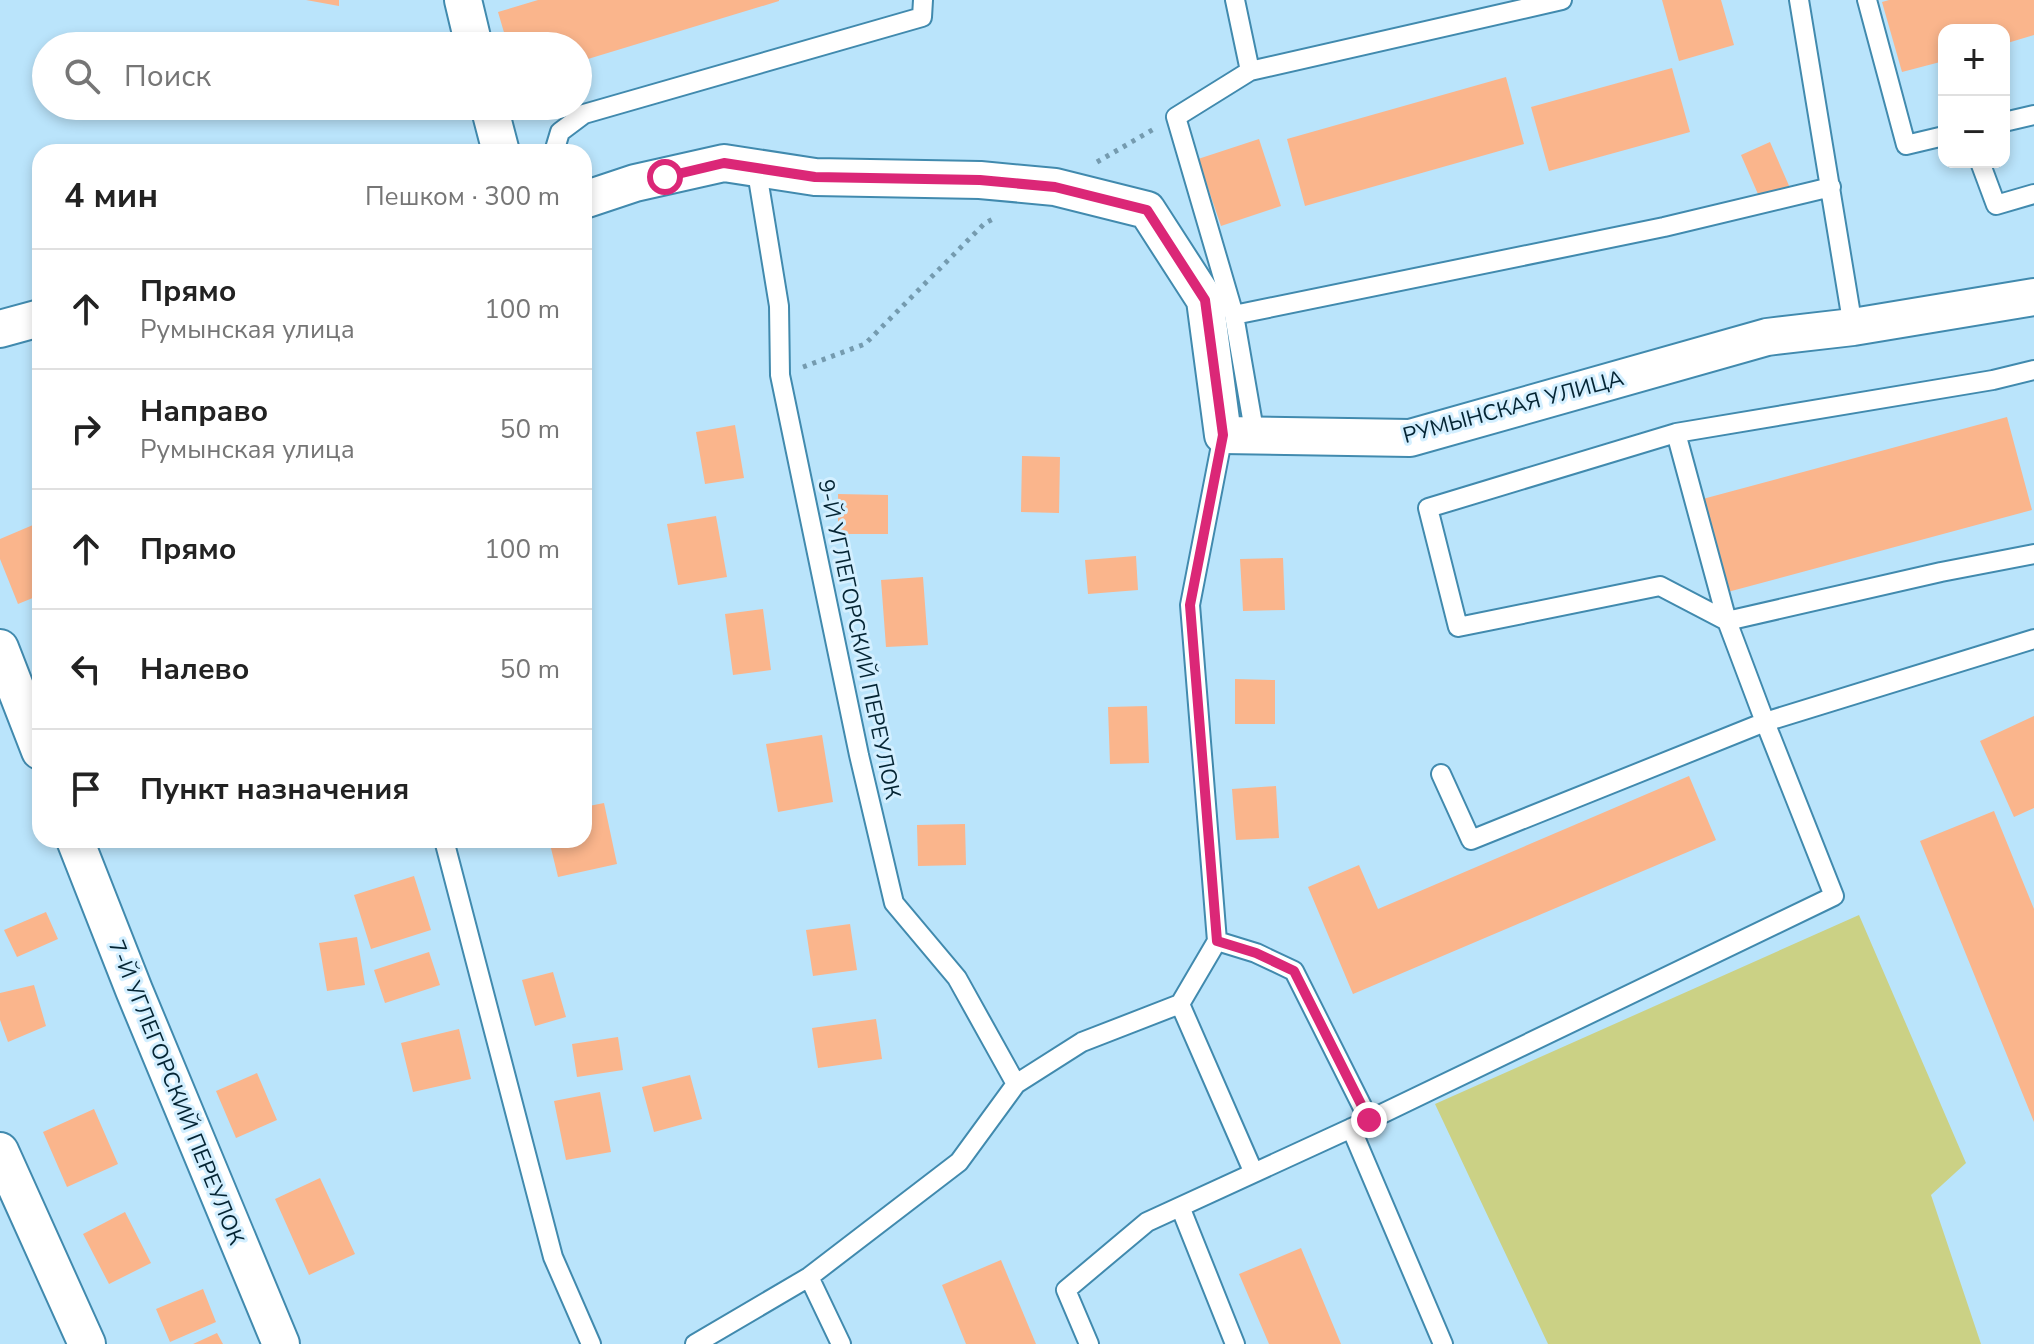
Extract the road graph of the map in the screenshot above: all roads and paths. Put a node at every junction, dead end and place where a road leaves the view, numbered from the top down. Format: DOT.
graph roads {
  1 [pos="463,0"];
  2 [pos="923,0"];
  3 [pos="1235,0"];
  4 [pos="1562,0"];
  5 [pos="1799,0"];
  6 [pos="1867,0"];
  7 [pos="471,32"];
  8 [pos="1250,71"];
  9 [pos="592,112"];
  10 [pos="2034,115"];
  11 [pos="1176,117"];
  12 [pos="493,120"];
  13 [pos="576,120"];
  14 [pos="2010,121"];
  15 [pos="1938,137"];
  16 [pos="499,144"];
  17 [pos="556,144"];
  18 [pos="756,166"];
  19 [pos="1982,168"];
  20 [pos="1055,187"];
  21 [pos="1831,187"];
  22 [pos="2034,194"];
  23 [pos="592,197"];
  24 [pos="999,216"];
  25 [pos="2034,297"];
  26 [pos="1234,315"];
  27 [pos="32,320"];
  28 [pos="1853,327"];
  29 [pos="0,329"];
  30 [pos="2034,370"];
  31 [pos="780,375"];
  32 [pos="1676,433"];
  33 [pos="1239,436"];
  34 [pos="2034,554"];
  35 [pos="1727,621"];
  36 [pos="2034,639"];
  37 [pos="0,648"];
  38 [pos="1765,722"];
  39 [pos="32,730"];
  40 [pos="1441,774"];
  41 [pos="78,848"];
  42 [pos="446,848"];
  43 [pos="1217,941"];
  44 [pos="1180,1004"];
  45 [pos="1016,1084"];
  46 [pos="1369,1120"];
  47 [pos="1351,1128"];
  48 [pos="0,1151"];
  49 [pos="1253,1171"];
  50 [pos="1181,1209"];
  51 [pos="809,1277"];
  52 [pos="87,1344"];
  53 [pos="281,1344"];
  54 [pos="591,1344"];
  55 [pos="695,1344"];
  56 [pos="841,1344"];
  57 [pos="1089,1344"];
  58 [pos="1235,1344"];
  59 [pos="1443,1344"];
  1 -- 7 [label="street"];
  2 -- 9 [label="lane"];
  3 -- 8 [label="lane"];
  4 -- 8 [label="lane"];
  5 -- 21 [label="lane"];
  6 -- 15 [label="lane"];
  8 -- 11 [label="lane"];
  10 -- 14 [label="lane"];
  11 -- 20 [label="path"];
  11 -- 26 [label="lane"];
  12 -- 16 [label="street"];
  13 -- 17 [label="lane"];
  18 -- 20 [label="street"];
  18 -- 23 [label="street"];
  18 -- 31 [label="lane, 9-Й УГЛЕГОРСКИЙ ПЕРЕУЛОК"];
  19 -- 22 [label="lane"];
  20 -- 33 [label="street"];
  21 -- 26 [label="lane"];
  21 -- 28 [label="lane"];
  24 -- 31 [label="path"];
  25 -- 28 [label="street, РУМЫНСКАЯ УЛИЦА"];
  26 -- 33 [label="lane"];
  27 -- 29 [label="street"];
  28 -- 33 [label="street, РУМЫНСКАЯ УЛИЦА"];
  30 -- 32 [label="lane"];
  31 -- 45 [label="lane, 9-Й УГЛЕГОРСКИЙ ПЕРЕУЛОК"];
  32 -- 35 [label="lane"];
  32 -- 35 [label="lane"];
  33 -- 43 [label="lane"];
  34 -- 35 [label="lane"];
  35 -- 38 [label="lane"];
  36 -- 38 [label="lane"];
  37 -- 39 [label="street"];
  38 -- 40 [label="lane"];
  38 -- 46 [label="lane"];
  41 -- 53 [label="street, 7-Й УГЛЕГОРСКИЙ ПЕРЕУЛОК"];
  42 -- 54 [label="lane"];
  43 -- 44 [label="lane"];
  43 -- 46 [label="lane"];
  44 -- 45 [label="lane"];
  44 -- 49 [label="lane"];
  45 -- 51 [label="lane"];
  46 -- 47 [label="lane"];
  47 -- 49 [label="lane"];
  47 -- 59 [label="lane"];
  48 -- 52 [label="street"];
  49 -- 50 [label="lane"];
  50 -- 57 [label="lane"];
  50 -- 58 [label="lane"];
  51 -- 55 [label="lane"];
  51 -- 56 [label="lane"];
}
